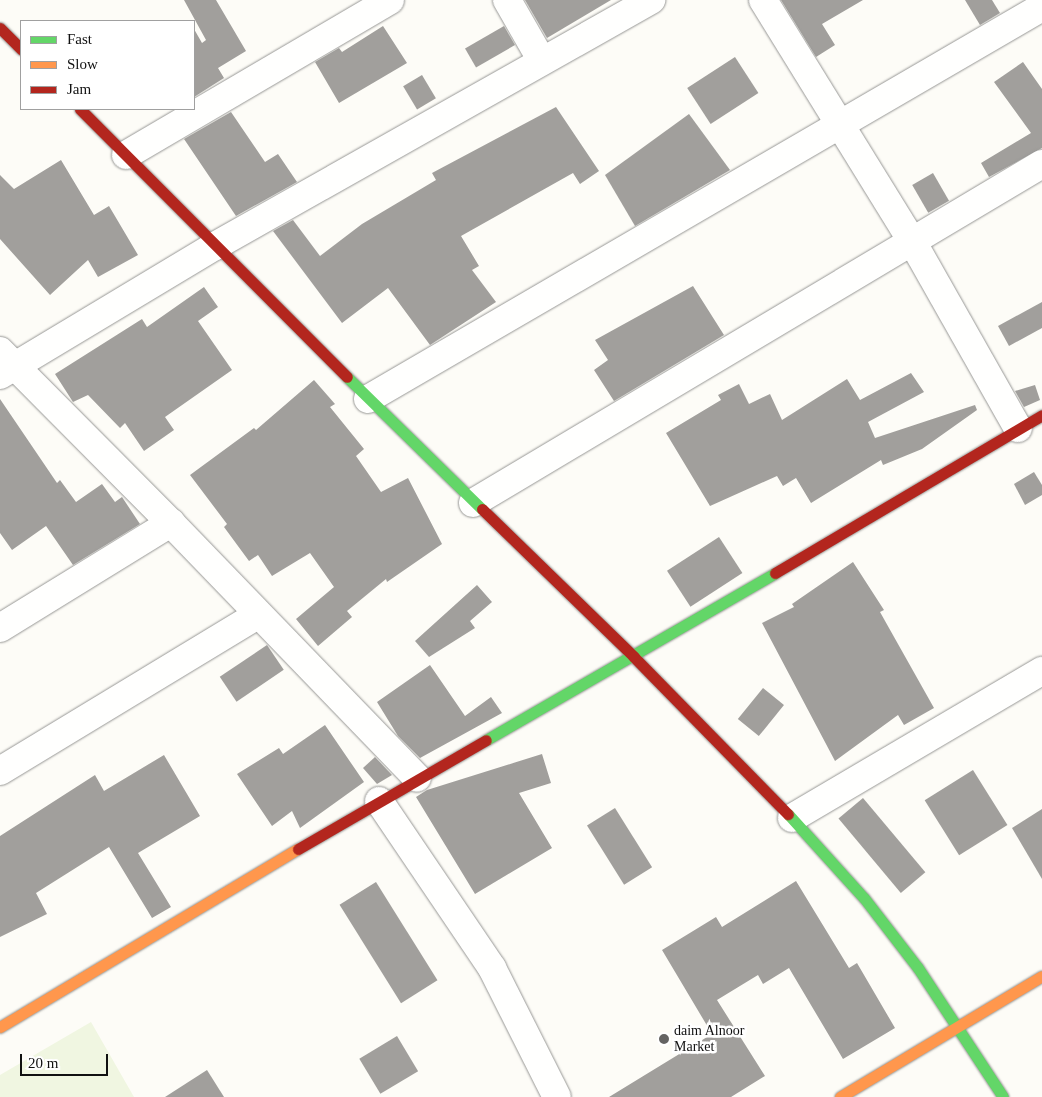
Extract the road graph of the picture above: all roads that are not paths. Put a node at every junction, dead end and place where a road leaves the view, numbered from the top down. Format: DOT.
graph roads {
  1 [pos="390,0"];
  2 [pos="507,0"];
  3 [pos="651,0"];
  4 [pos="763,0"];
  5 [pos="1042,7"];
  6 [pos="0,28"];
  7 [pos="20,48"];
  8 [pos="542,61"];
  9 [pos="81,110"];
  10 [pos="842,124"];
  11 [pos="126,154"];
  12 [pos="1042,164"];
  13 [pos="912,241"];
  14 [pos="215,246"];
  15 [pos="5,364"];
  16 [pos="368,399"];
  17 [pos="1042,415"];
  18 [pos="1018,428"];
  19 [pos="474,503"];
  20 [pos="171,522"];
  21 [pos="258,615"];
  22 [pos="0,628"];
  23 [pos="634,657"];
  24 [pos="1042,671"];
  25 [pos="0,771"];
  26 [pos="417,778"];
  27 [pos="379,801"];
  28 [pos="792,818"];
  29 [pos="1042,976"];
  30 [pos="958,1025"];
  31 [pos="0,1028"];
  32 [pos="557,1097"];
  33 [pos="840,1097"];
  34 [pos="1003,1097"];
  1 -- 11 [label="street"];
  2 -- 8 [label="street"];
  3 -- 8 [label="street"];
  4 -- 10 [label="street"];
  5 -- 10 [label="street"];
  6 -- 7 [label="street"];
  8 -- 14 [label="street"];
  9 -- 11 [label="street"];
  10 -- 13 [label="street"];
  10 -- 16 [label="street"];
  11 -- 14 [label="street"];
  12 -- 13 [label="street"];
  13 -- 18 [label="street"];
  13 -- 19 [label="street"];
  14 -- 15 [label="street"];
  14 -- 16 [label="street"];
  15 -- 20 [label="street"];
  16 -- 19 [label="street"];
  17 -- 18 [label="street"];
  18 -- 23 [label="street"];
  19 -- 23 [label="street"];
  20 -- 21 [label="street"];
  20 -- 22 [label="street"];
  21 -- 25 [label="street"];
  21 -- 26 [label="street"];
  23 -- 26 [label="street"];
  23 -- 28 [label="street"];
  24 -- 28 [label="street"];
  26 -- 27 [label="street"];
  27 -- 31 [label="street"];
  27 -- 32 [label="street"];
  28 -- 30 [label="street"];
  29 -- 30 [label="street"];
  30 -- 33 [label="street"];
  30 -- 34 [label="street"];
}
